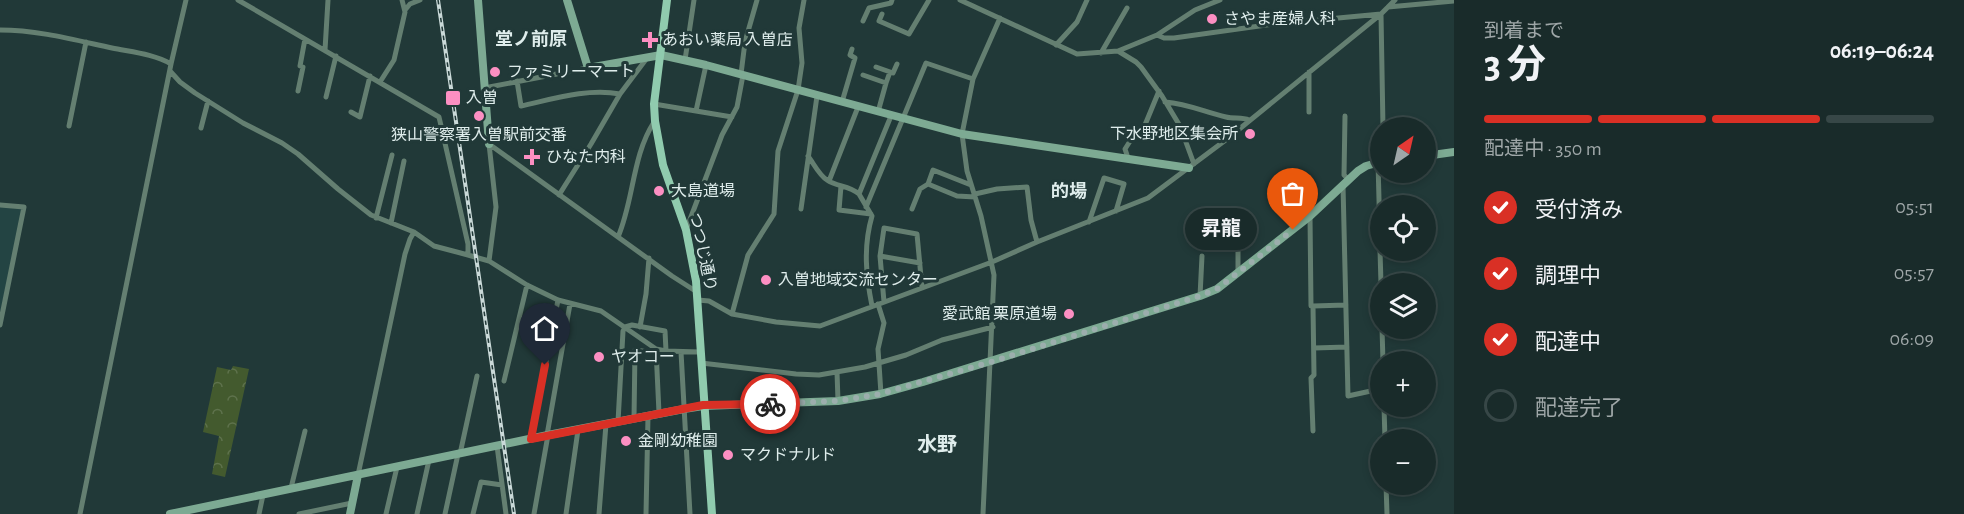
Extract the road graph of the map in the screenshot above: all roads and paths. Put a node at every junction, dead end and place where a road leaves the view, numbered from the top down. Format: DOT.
graph roads {
  1 [pos="186,0"];
  2 [pos="238,0"];
  3 [pos="328,0"];
  4 [pos="402,0"];
  5 [pos="408,0"];
  6 [pos="478,0"];
  7 [pos="567,0"];
  8 [pos="667,0"];
  9 [pos="694,0"];
  10 [pos="758,0"];
  11 [pos="804,0"];
  12 [pos="892,0"];
  13 [pos="928,0"];
  14 [pos="960,0"];
  15 [pos="1087,0"];
  16 [pos="1220,0"];
  17 [pos="1395,0"];
  18 [pos="418,1"];
  19 [pos="1454,1"];
  20 [pos="1127,8"];
  21 [pos="1388,8"];
  22 [pos="405,12"];
  23 [pos="882,14"];
  24 [pos="1381,14"];
  25 [pos="1000,18"];
  26 [pos="863,21"];
  27 [pos="0,30"];
  28 [pos="1156,35"];
  29 [pos="305,39"];
  30 [pos="86,42"];
  31 [pos="1056,45"];
  32 [pos="852,49"];
  33 [pos="325,50"];
  34 [pos="1118,51"];
  35 [pos="1101,53"];
  36 [pos="661,55"];
  37 [pos="336,56"];
  38 [pos="648,56"];
  39 [pos="685,60"];
  40 [pos="706,64"];
  41 [pos="897,64"];
  42 [pos="876,67"];
  43 [pos="170,68"];
  44 [pos="588,68"];
  45 [pos="890,72"];
  46 [pos="1309,72"];
  47 [pos="742,75"];
  48 [pos="863,75"];
  49 [pos="370,76"];
  50 [pos="973,79"];
  51 [pos="517,81"];
  52 [pos="380,82"];
  53 [pos="886,83"];
  54 [pos="483,88"];
  55 [pos="798,90"];
  56 [pos="298,91"];
  57 [pos="1159,91"];
  58 [pos="620,94"];
  59 [pos="817,96"];
  60 [pos="326,97"];
  61 [pos="208,101"];
  62 [pos="842,102"];
  63 [pos="1165,102"];
  64 [pos="654,104"];
  65 [pos="858,107"];
  66 [pos="696,111"];
  67 [pos="351,112"];
  68 [pos="878,112"];
  69 [pos="1309,112"];
  70 [pos="891,116"];
  71 [pos="1345,116"];
  72 [pos="732,117"];
  73 [pos="1383,117"];
  74 [pos="903,119"];
  75 [pos="1249,120"];
  76 [pos="655,121"];
  77 [pos="69,126"];
  78 [pos="201,128"];
  79 [pos="962,134"];
  80 [pos="489,144"];
  81 [pos="1454,152"];
  82 [pos="1436,154"];
  83 [pos="392,155"];
  84 [pos="808,156"];
  85 [pos="1128,158"];
  86 [pos="404,160"];
  87 [pos="1370,164"];
  88 [pos="1192,166"];
  89 [pos="829,181"];
  90 [pos="1346,182"];
  91 [pos="928,184"];
  92 [pos="971,185"];
  93 [pos="841,186"];
  94 [pos="859,194"];
  95 [pos="558,195"];
  96 [pos="975,195"];
  97 [pos="0,205"];
  98 [pos="866,207"];
  99 [pos="801,209"];
  100 [pos="912,209"];
  101 [pos="1116,211"];
  102 [pos="871,214"];
  103 [pos="1310,216"];
  104 [pos="376,218"];
  105 [pos="1089,222"];
  106 [pos="391,223"];
  107 [pos="1238,224"];
  108 [pos="686,230"];
  109 [pos="414,232"];
  110 [pos="618,237"];
  111 [pos="1037,242"];
  112 [pos="468,255"];
  113 [pos="880,256"];
  114 [pos="1202,256"];
  115 [pos="649,258"];
  116 [pos="489,261"];
  117 [pos="992,262"];
  118 [pos="920,263"];
  119 [pos="1238,274"];
  120 [pos="527,285"];
  121 [pos="922,288"];
  122 [pos="697,296"];
  123 [pos="1200,296"];
  124 [pos="558,300"];
  125 [pos="881,303"];
  126 [pos="570,304"];
  127 [pos="1346,305"];
  128 [pos="872,306"];
  129 [pos="1313,306"];
  130 [pos="732,314"];
  131 [pos="0,325"];
  132 [pos="625,327"];
  133 [pos="640,327"];
  134 [pos="993,327"];
  135 [pos="1347,347"];
  136 [pos="1314,348"];
  137 [pos="656,351"];
  138 [pos="666,351"];
  139 [pos="681,352"];
  140 [pos="700,352"];
  141 [pos="991,362"];
  142 [pos="701,363"];
  143 [pos="879,363"];
  144 [pos="837,372"];
  145 [pos="477,376"];
  146 [pos="504,381"];
  147 [pos="1370,391"];
  148 [pos="881,393"];
  149 [pos="838,401"];
  150 [pos="703,405"];
  151 [pos="684,409"];
  152 [pos="659,413"];
  153 [pos="648,416"];
  154 [pos="634,418"];
  155 [pos="618,422"];
  156 [pos="606,424"];
  157 [pos="578,430"];
  158 [pos="305,431"];
  159 [pos="1313,432"];
  160 [pos="547,435"];
  161 [pos="531,439"];
  162 [pos="497,446"];
  163 [pos="459,454"];
  164 [pos="429,460"];
  165 [pos="397,467"];
  166 [pos="358,475"];
  167 [pos="502,485"];
  168 [pos="291,488"];
  169 [pos="263,495"];
  170 [pos="1386,495"];
  171 [pos="352,503"];
  172 [pos="315,512"];
  173 [pos="80,514"];
  174 [pos="172,514"];
  175 [pos="259,514"];
  176 [pos="299,514"];
  177 [pos="350,514"];
  178 [pos="386,514"];
  179 [pos="417,514"];
  180 [pos="445,514"];
  181 [pos="473,514"];
  182 [pos="506,514"];
  183 [pos="534,514"];
  184 [pos="566,514"];
  185 [pos="599,514"];
  186 [pos="646,514"];
  187 [pos="690,514"];
  188 [pos="712,514"];
  189 [pos="983,514"];
  190 [pos="1387,514"];
  1 -- 43 [label="street"];
  2 -- 29 [label="street"];
  3 -- 33 [label="street"];
  4 -- 22 [label="street"];
  5 -- 18 [label="street"];
  6 -- 54 [label="street"];
  7 -- 44 [label="street"];
  8 -- 36 [label="main road, つつじ通り"];
  9 -- 39 [label="street"];
  10 -- 47 [label="street"];
  11 -- 55 [label="street"];
  12 -- 26 [label="street"];
  13 -- 23 [label="street"];
  14 -- 25 [label="street"];
  15 -- 31 [label="street"];
  16 -- 28 [label="street"];
  17 -- 21 [label="street"];
  18 -- 22 [label="street"];
  19 -- 21 [label="street"];
  20 -- 35 [label="street"];
  21 -- 24 [label="street"];
  22 -- 52 [label="street"];
  24 -- 28 [label="street"];
  24 -- 46 [label="street"];
  24 -- 73 [label="street"];
  25 -- 31 [label="street"];
  25 -- 50 [label="street"];
  27 -- 30 [label="street"];
  28 -- 34 [label="street"];
  29 -- 33 [label="street"];
  29 -- 56 [label="street"];
  30 -- 43 [label="street"];
  30 -- 77 [label="street"];
  31 -- 35 [label="street"];
  32 -- 62 [label="street"];
  33 -- 37 [label="street"];
  34 -- 35 [label="street"];
  34 -- 57 [label="street"];
  36 -- 38 [label="street"];
  36 -- 39 [label="street"];
  36 -- 64 [label="main road, つつじ通り"];
  37 -- 49 [label="street"];
  37 -- 60 [label="street"];
  38 -- 44 [label="street"];
  38 -- 58 [label="street"];
  39 -- 40 [label="street"];
  40 -- 47 [label="street"];
  40 -- 66 [label="street"];
  41 -- 45 [label="street"];
  42 -- 45 [label="street"];
  43 -- 61 [label="street"];
  43 -- 173 [label="street"];
  44 -- 51 [label="street"];
  45 -- 53 [label="street"];
  46 -- 69 [label="street"];
  46 -- 75 [label="street"];
  47 -- 55 [label="street"];
  47 -- 72 [label="street"];
  48 -- 53 [label="street"];
  49 -- 52 [label="street"];
  49 -- 67 [label="street"];
  50 -- 74 [label="street"];
  50 -- 79 [label="street"];
  51 -- 54 [label="street"];
  51 -- 58 [label="street"];
  52 -- 112 [label="street"];
  53 -- 68 [label="street"];
  54 -- 80 [label="street"];
  55 -- 59 [label="street"];
  55 -- 130 [label="street"];
  57 -- 63 [label="street"];
  57 -- 85 [label="street"];
  58 -- 95 [label="street"];
  59 -- 62 [label="street"];
  59 -- 84 [label="street"];
  61 -- 78 [label="street"];
  61 -- 104 [label="street"];
  62 -- 65 [label="street"];
  63 -- 75 [label="street"];
  63 -- 88 [label="street"];
  64 -- 66 [label="street"];
  64 -- 76 [label="main road, つつじ通り"];
  65 -- 68 [label="street"];
  65 -- 89 [label="street"];
  66 -- 72 [label="street"];
  68 -- 70 [label="street"];
  70 -- 74 [label="street"];
  70 -- 94 [label="street"];
  71 -- 90 [label="street"];
  72 -- 108 [label="street"];
  74 -- 79 [label="street"];
  74 -- 98 [label="street"];
  75 -- 88 [label="street"];
  76 -- 108 [label="main road, つつじ通り"];
  76 -- 110 [label="street"];
  79 -- 85 [label="street"];
  79 -- 92 [label="street"];
  80 -- 95 [label="street"];
  80 -- 116 [label="street"];
  81 -- 82 [label="street"];
  83 -- 104 [label="street"];
  84 -- 89 [label="street"];
  84 -- 99 [label="street"];
  85 -- 88 [label="street"];
  86 -- 106 [label="street"];
  87 -- 90 [label="street"];
  88 -- 101 [label="street"];
  89 -- 93 [label="street"];
  90 -- 103 [label="street"];
  90 -- 127 [label="street"];
  91 -- 92 [label="street"];
  91 -- 96 [label="street"];
  91 -- 100 [label="street"];
  92 -- 96 [label="street"];
  93 -- 94 [label="street"];
  93 -- 102 [label="street"];
  94 -- 98 [label="street"];
  95 -- 110 [label="street"];
  96 -- 111 [label="street"];
  96 -- 117 [label="street"];
  97 -- 131 [label="street"];
  98 -- 102 [label="street"];
  101 -- 105 [label="street"];
  101 -- 105 [label="street"];
  102 -- 128 [label="street"];
  103 -- 119 [label="street"];
  103 -- 129 [label="street"];
  104 -- 106 [label="street"];
  105 -- 111 [label="street"];
  106 -- 109 [label="street"];
  107 -- 119 [label="street"];
  108 -- 122 [label="main road, つつじ通り"];
  109 -- 112 [label="street"];
  109 -- 166 [label="street"];
  110 -- 115 [label="street"];
  111 -- 117 [label="street"];
  112 -- 116 [label="street"];
  113 -- 118 [label="street"];
  113 -- 118 [label="street"];
  113 -- 125 [label="street"];
  114 -- 123 [label="street"];
  115 -- 122 [label="street"];
  115 -- 133 [label="street"];
  116 -- 120 [label="street"];
  117 -- 121 [label="street"];
  117 -- 134 [label="street"];
  118 -- 121 [label="street"];
  119 -- 123 [label="street"];
  120 -- 124 [label="street"];
  120 -- 146 [label="street"];
  121 -- 125 [label="street"];
  122 -- 130 [label="street"];
  122 -- 140 [label="main road, つつじ通り"];
  123 -- 141 [label="street"];
  124 -- 126 [label="street"];
  124 -- 161 [label="street"];
  125 -- 128 [label="street"];
  125 -- 143 [label="street"];
  126 -- 132 [label="street"];
  126 -- 160 [label="street"];
  127 -- 129 [label="street"];
  127 -- 135 [label="street"];
  128 -- 130 [label="street"];
  129 -- 136 [label="street"];
  132 -- 133 [label="street"];
  132 -- 137 [label="street"];
  132 -- 155 [label="street"];
  133 -- 138 [label="street"];
  134 -- 141 [label="street"];
  134 -- 143 [label="street"];
  135 -- 136 [label="street"];
  135 -- 147 [label="street"];
  136 -- 159 [label="street"];
  137 -- 138 [label="street"];
  137 -- 152 [label="street"];
  137 -- 154 [label="street"];
  138 -- 139 [label="street"];
  139 -- 140 [label="street"];
  139 -- 151 [label="street"];
  140 -- 142 [label="main road, つつじ通り"];
  141 -- 148 [label="street"];
  141 -- 189 [label="street"];
  142 -- 144 [label="street"];
  142 -- 150 [label="main road, つつじ通り"];
  143 -- 144 [label="street"];
  143 -- 148 [label="street"];
  144 -- 149 [label="street"];
  145 -- 163 [label="street"];
  148 -- 149 [label="street"];
  149 -- 150 [label="street"];
  150 -- 151 [label="street"];
  150 -- 188 [label="main road, つつじ通り"];
  151 -- 152 [label="street"];
  151 -- 187 [label="street"];
  152 -- 153 [label="street"];
  153 -- 154 [label="street"];
  153 -- 186 [label="street"];
  154 -- 155 [label="street"];
  155 -- 156 [label="street"];
  156 -- 157 [label="street"];
  156 -- 185 [label="street"];
  157 -- 160 [label="street"];
  157 -- 184 [label="street"];
  158 -- 168 [label="street"];
  160 -- 161 [label="street"];
  160 -- 183 [label="street"];
  161 -- 162 [label="street"];
  162 -- 163 [label="street"];
  162 -- 167 [label="street"];
  163 -- 164 [label="street"];
  163 -- 180 [label="street"];
  164 -- 165 [label="street"];
  164 -- 179 [label="street"];
  165 -- 166 [label="street"];
  165 -- 178 [label="street"];
  166 -- 168 [label="street"];
  166 -- 171 [label="street"];
  167 -- 181 [label="street"];
  167 -- 182 [label="street"];
  168 -- 169 [label="street"];
  169 -- 174 [label="street"];
  169 -- 175 [label="street"];
  170 -- 190 [label="street"];
  171 -- 172 [label="street"];
  171 -- 177 [label="street"];
  172 -- 176 [label="street"];
}
